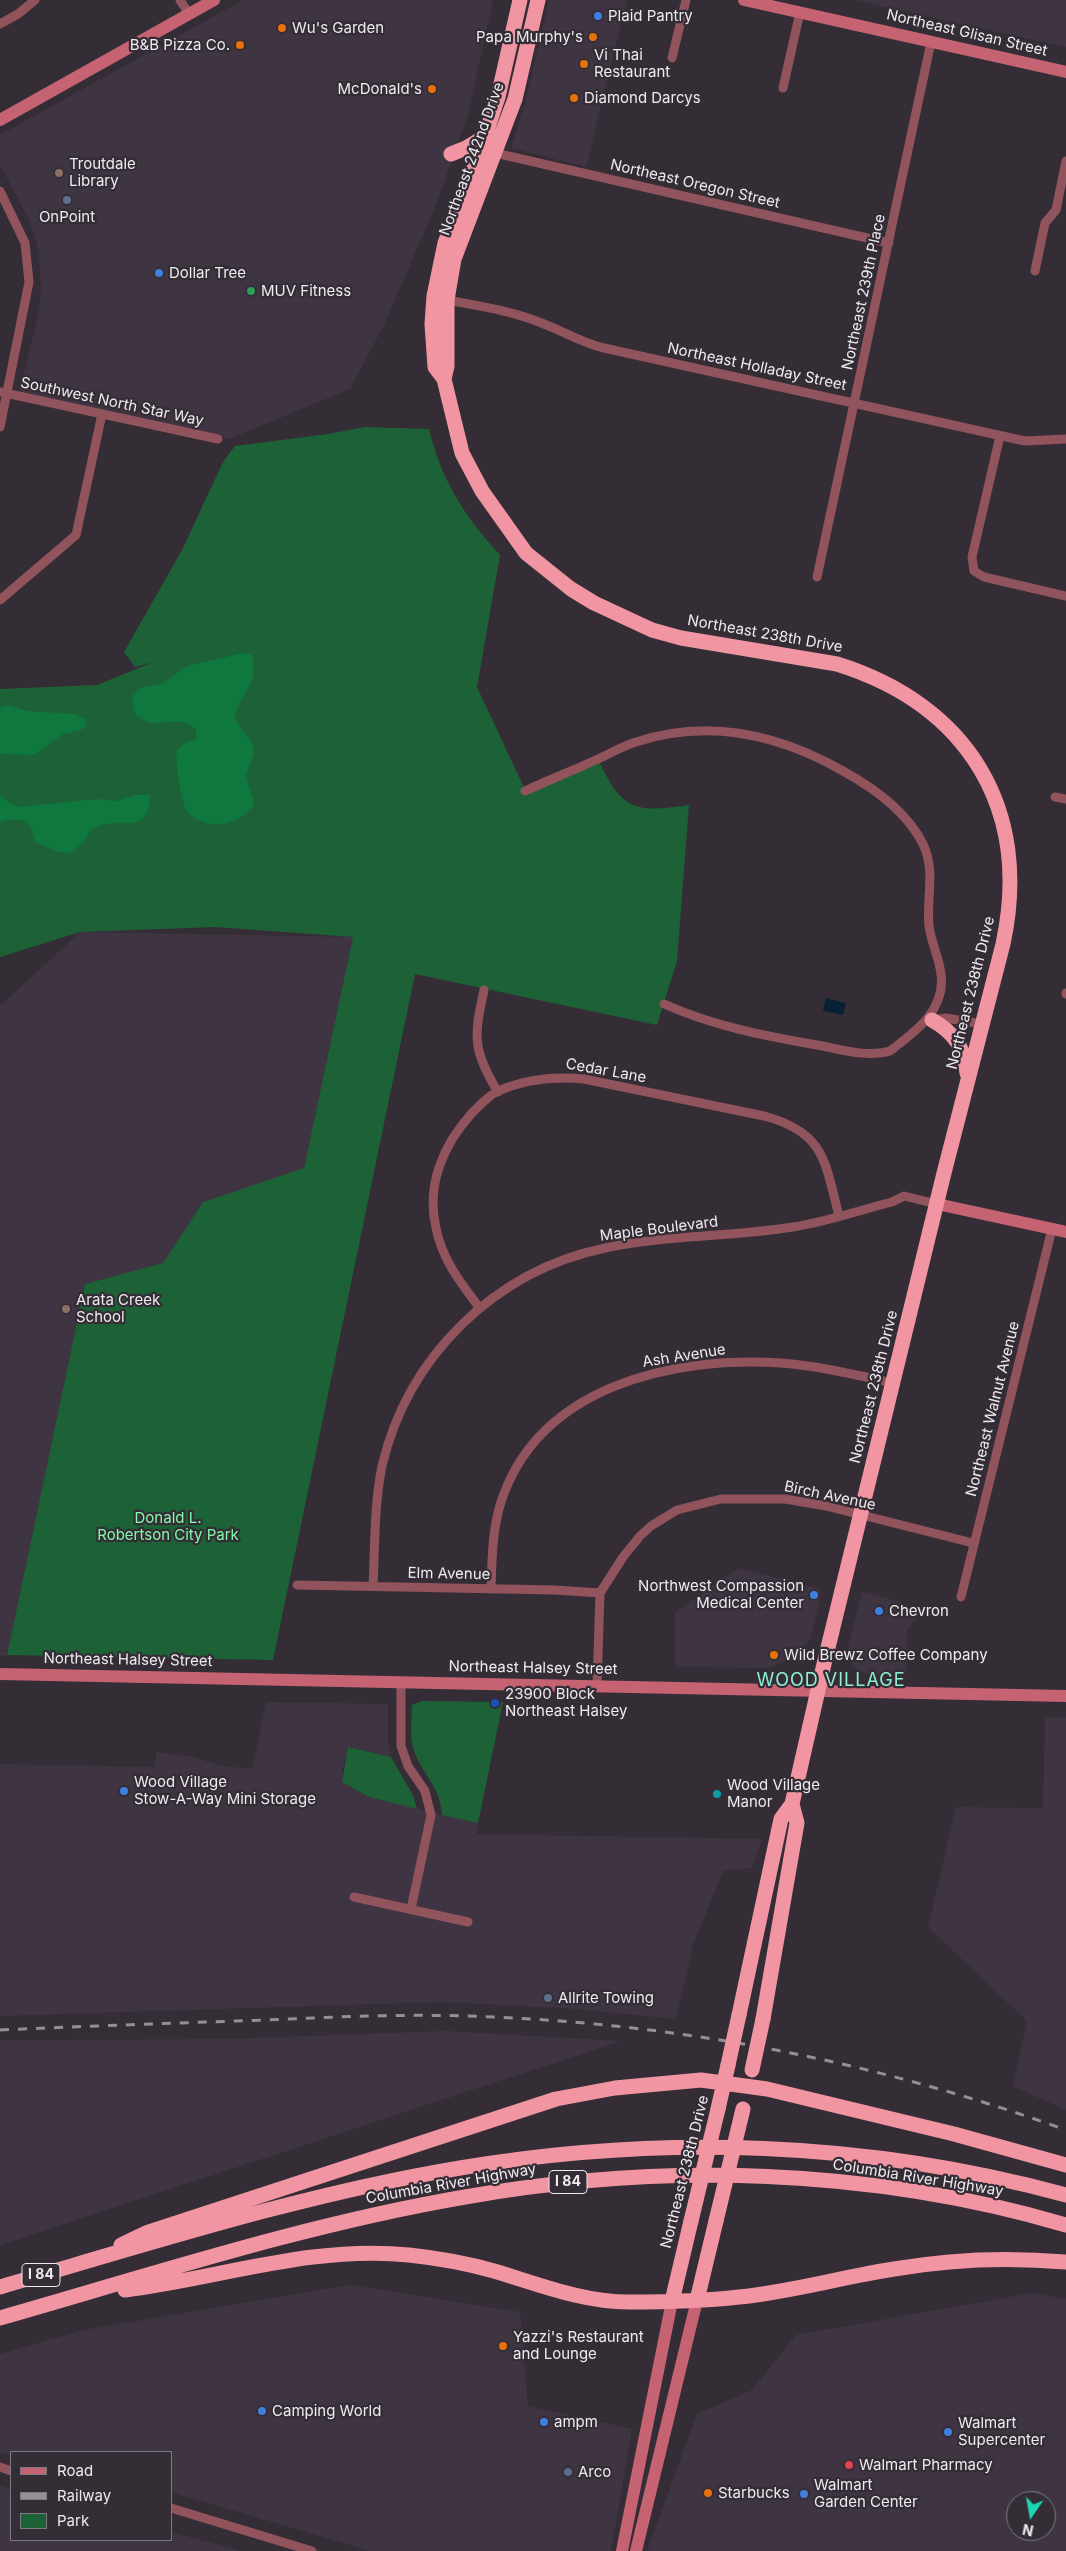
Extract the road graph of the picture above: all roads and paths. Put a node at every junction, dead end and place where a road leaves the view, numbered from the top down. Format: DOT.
graph roads {
  1 [pos="35,0"];
  2 [pos="180,0"];
  3 [pos="214,0"];
  4 [pos="520,0"];
  5 [pos="538,0"];
  6 [pos="686,0"];
  7 [pos="744,0"];
  8 [pos="800,12"];
  9 [pos="189,14"];
  10 [pos="0,24"];
  11 [pos="931,42"];
  12 [pos="672,58"];
  13 [pos="1066,72"];
  14 [pos="783,88"];
  15 [pos="0,120"];
  16 [pos="486,136"];
  17 [pos="495,153"];
  18 [pos="1066,160"];
  19 [pos="469,183"];
  20 [pos="0,191"];
  21 [pos="889,242"];
  22 [pos="1035,271"];
  23 [pos="440,298"];
  24 [pos="4,392"];
  25 [pos="855,403"];
  26 [pos="102,414"];
  27 [pos="0,427"];
  28 [pos="1000,436"];
  29 [pos="218,439"];
  30 [pos="1066,439"];
  31 [pos="817,577"];
  32 [pos="1066,596"];
  33 [pos="0,600"];
  34 [pos="525,791"];
  35 [pos="1055,797"];
  36 [pos="1066,800"];
  37 [pos="484,990"];
  38 [pos="664,1004"];
  39 [pos="930,1020"];
  40 [pos="982,1024"];
  41 [pos="966,1082"];
  42 [pos="498,1092"];
  43 [pos="937,1204"];
  44 [pos="839,1216"];
  45 [pos="1052,1229"];
  46 [pos="1066,1232"];
  47 [pos="479,1307"];
  48 [pos="894,1383"];
  49 [pos="861,1516"];
  50 [pos="974,1543"];
  51 [pos="296,1585"];
  52 [pos="373,1586"];
  53 [pos="491,1589"];
  54 [pos="600,1594"];
  55 [pos="961,1597"];
  56 [pos="0,1674"];
  57 [pos="401,1682"];
  58 [pos="597,1686"];
  59 [pos="818,1690"];
  60 [pos="1066,1696"];
  61 [pos="792,1804"];
  62 [pos="354,1897"];
  63 [pos="411,1909"];
  64 [pos="468,1922"];
  65 [pos="724,2083"];
  66 [pos="748,2086"];
  67 [pos="1066,2165"];
  68 [pos="1066,2195"];
  69 [pos="1066,2225"];
  70 [pos="1066,2262"];
  71 [pos="82,2263"];
  72 [pos="0,2287"];
  73 [pos="79,2296"];
  74 [pos="697,2300"];
  75 [pos="672,2301"];
  76 [pos="0,2318"];
  77 [pos="172,2508"];
  78 [pos="312,2551"];
  79 [pos="622,2551"];
  80 [pos="636,2551"];
  1 -- 10 [label="street"];
  2 -- 9 [label="street"];
  3 -- 9 [label="main road"];
  4 -- 16 [label="highway, Northeast 242nd Drive"];
  5 -- 17 [label="highway, Northeast 242nd Drive"];
  6 -- 12 [label="street"];
  7 -- 8 [label="main road, Northeast Glisan Street"];
  8 -- 11 [label="main road, Northeast Glisan Street"];
  8 -- 14 [label="street"];
  9 -- 15 [label="main road"];
  11 -- 13 [label="main road, Northeast Glisan Street"];
  11 -- 21 [label="street, Northeast 239th Place"];
  16 -- 19 [label="highway, Northeast 242nd Drive"];
  16 -- 19 [label="highway"];
  17 -- 21 [label="street, Northeast Oregon Street"];
  17 -- 23 [label="highway, Northeast 242nd Drive"];
  18 -- 22 [label="street"];
  19 -- 23 [label="highway, Northeast 242nd Drive"];
  20 -- 24 [label="street"];
  21 -- 25 [label="street, Northeast 239th Place"];
  23 -- 25 [label="street, Northeast Holladay Street"];
  23 -- 40 [label="highway, Northeast 238th Drive"];
  24 -- 26 [label="street, Southwest North Star Way"];
  24 -- 27 [label="street"];
  25 -- 28 [label="street, Northeast Holladay Street"];
  25 -- 31 [label="street, Northeast 239th Place"];
  26 -- 29 [label="street, Southwest North Star Way"];
  26 -- 33 [label="street"];
  28 -- 30 [label="street, Northeast Holladay Street"];
  28 -- 32 [label="street"];
  34 -- 39 [label="street"];
  35 -- 36 [label="street"];
  37 -- 42 [label="street"];
  38 -- 39 [label="street"];
  39 -- 40 [label="street"];
  39 -- 41 [label="highway"];
  40 -- 41 [label="highway, Northeast 238th Drive"];
  41 -- 43 [label="highway, Northeast 238th Drive"];
  42 -- 44 [label="street, Cedar Lane"];
  42 -- 47 [label="street, Cedar Lane"];
  43 -- 44 [label="street, Maple Boulevard"];
  43 -- 45 [label="main road"];
  43 -- 48 [label="highway, Northeast 238th Drive"];
  44 -- 47 [label="street, Maple Boulevard"];
  45 -- 46 [label="main road"];
  45 -- 50 [label="street, Northeast Walnut Avenue"];
  47 -- 52 [label="street, Maple Boulevard"];
  48 -- 49 [label="highway, Northeast 238th Drive"];
  48 -- 53 [label="street, Ash Avenue"];
  49 -- 50 [label="street, Birch Avenue"];
  49 -- 54 [label="street, Birch Avenue"];
  49 -- 59 [label="highway, Northeast 238th Drive"];
  50 -- 55 [label="street, Northeast Walnut Avenue"];
  51 -- 52 [label="street, Elm Avenue"];
  52 -- 53 [label="street, Elm Avenue"];
  53 -- 54 [label="street, Elm Avenue"];
  54 -- 58 [label="street, Birch Avenue"];
  56 -- 57 [label="main road, Northeast Halsey Street"];
  57 -- 58 [label="main road, Northeast Halsey Street"];
  57 -- 63 [label="street"];
  58 -- 59 [label="main road, Northeast Halsey Street"];
  59 -- 60 [label="main road, Northeast Halsey Street"];
  59 -- 61 [label="highway, Northeast 238th Drive"];
  61 -- 65 [label="highway, Northeast 238th Drive, bridge"];
  61 -- 66 [label="highway, Northeast 238th Drive, bridge"];
  62 -- 63 [label="street"];
  63 -- 64 [label="street"];
  65 -- 66 [label="highway"];
  65 -- 71 [label="highway"];
  65 -- 75 [label="highway, Northeast 238th Drive, bridge"];
  66 -- 67 [label="highway"];
  66 -- 74 [label="highway, Northeast 238th Drive, bridge"];
  68 -- 71 [label="highway, Columbia River Highway / I 84"];
  69 -- 73 [label="highway, Columbia River Highway / I 84"];
  70 -- 74 [label="highway"];
  71 -- 72 [label="highway, Columbia River Highway / I 84"];
  73 -- 75 [label="highway"];
  73 -- 76 [label="highway, Columbia River Highway / I 84"];
  74 -- 75 [label="highway"];
  74 -- 80 [label="main road, Northeast 238th Drive"];
  75 -- 79 [label="main road, Northeast 238th Drive"];
  77 -- 78 [label="street"];
}
